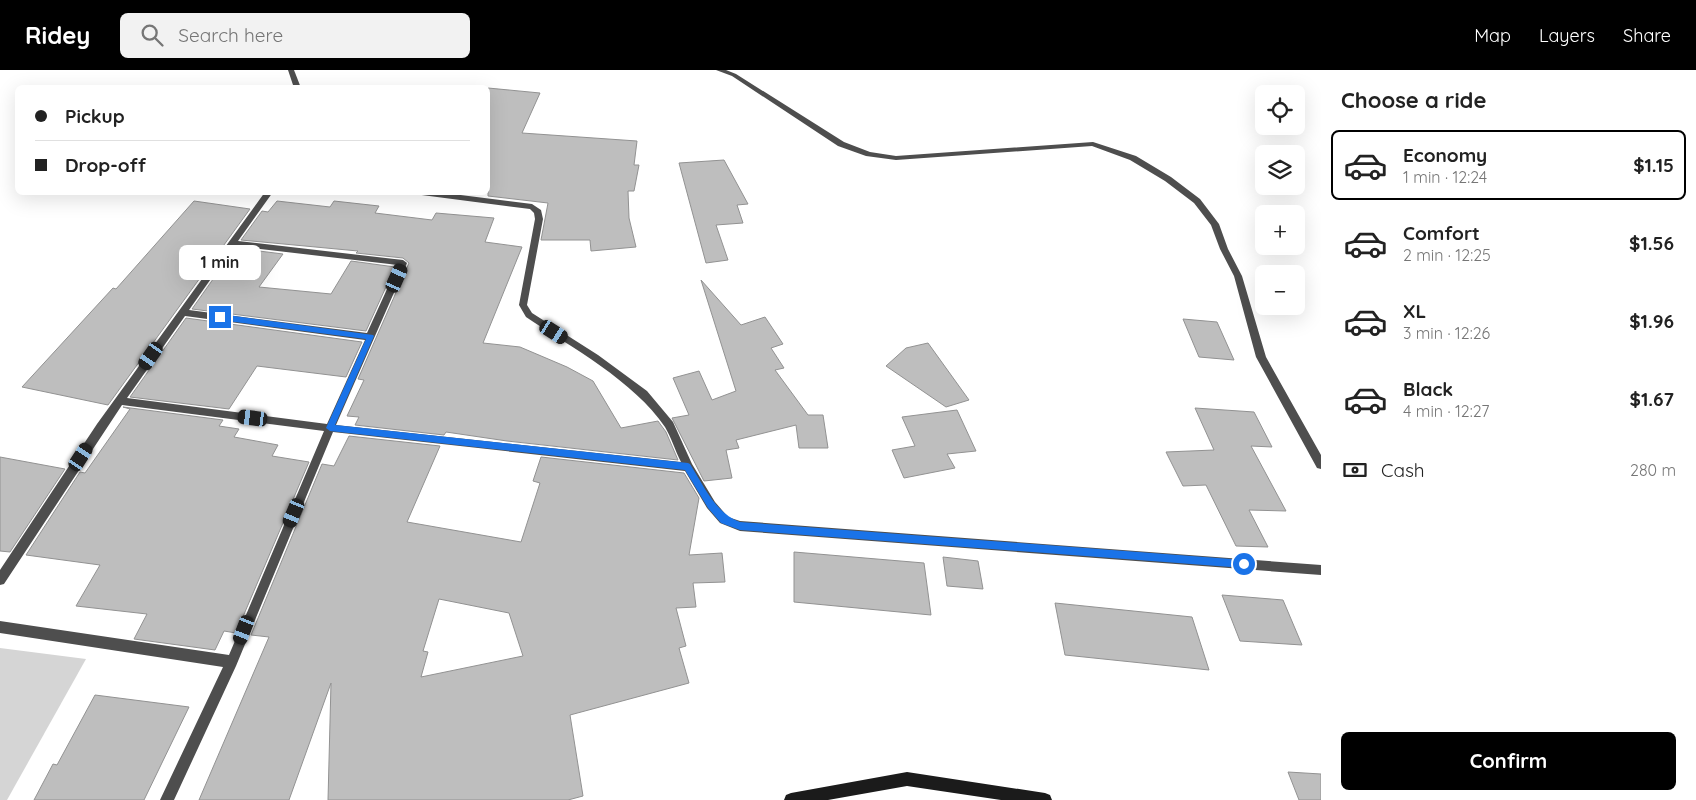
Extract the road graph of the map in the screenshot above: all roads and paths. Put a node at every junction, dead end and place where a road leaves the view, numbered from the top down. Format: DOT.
graph roads {
  1 [pos="291,70"];
  2 [pos="719,70"];
  3 [pos="297,85"];
  4 [pos="267,195"];
  5 [pos="438,195"];
  6 [pos="232,244"];
  7 [pos="183,312"];
  8 [pos="370,336"];
  9 [pos="120,401"];
  10 [pos="330,428"];
  11 [pos="1321,465"];
  12 [pos="688,467"];
  13 [pos="1321,570"];
  14 [pos="0,580"];
  15 [pos="0,627"];
  16 [pos="232,662"];
  17 [pos="828,796"];
  18 [pos="167,800"];
  19 [pos="791,800"];
  20 [pos="1045,800"];
  1 -- 3 [label="street"];
  2 -- 11 [label="street"];
  4 -- 6 [label="street"];
  5 -- 12 [label="street"];
  6 -- 7 [label="street"];
  6 -- 8 [label="street"];
  7 -- 8 [label="street"];
  7 -- 9 [label="street"];
  8 -- 10 [label="street"];
  9 -- 10 [label="street"];
  9 -- 14 [label="street"];
  10 -- 12 [label="street"];
  10 -- 16 [label="street"];
  12 -- 13 [label="street"];
  15 -- 16 [label="street"];
  16 -- 18 [label="street"];
  17 -- 19 [label="main road"];
  17 -- 20 [label="main road"];
}
